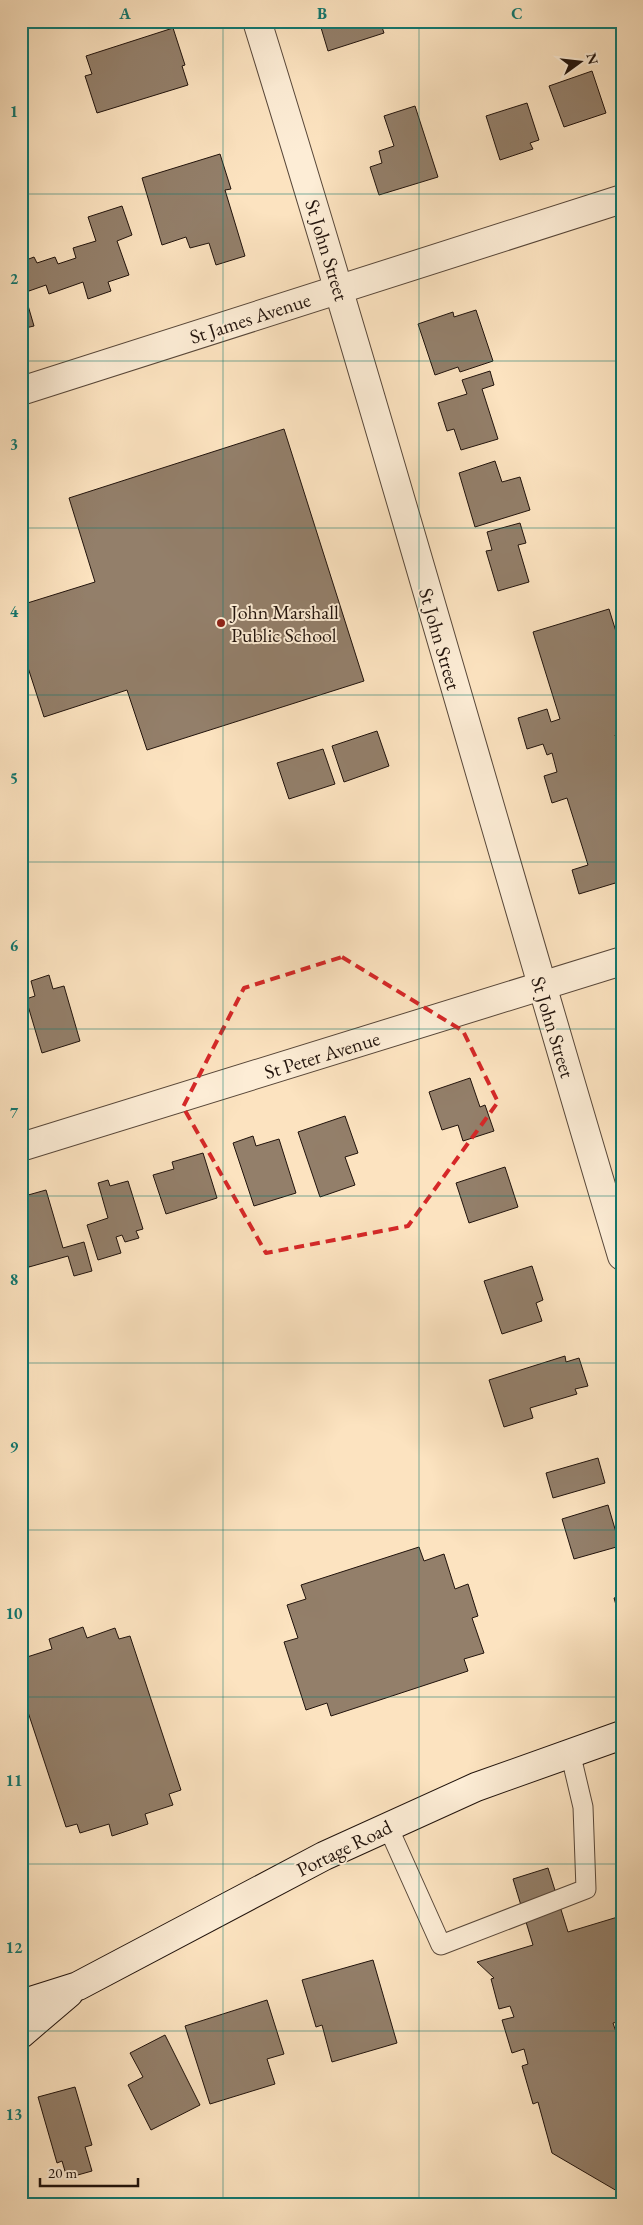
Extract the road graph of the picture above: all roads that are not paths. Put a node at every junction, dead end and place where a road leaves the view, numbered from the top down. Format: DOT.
graph roads {
  1 [pos="257,21"];
  2 [pos="622,200"];
  3 [pos="340,289"];
  4 [pos="21,392"];
  5 [pos="622,961"];
  6 [pos="541,987"];
  7 [pos="21,1147"];
  8 [pos="622,1256"];
  9 [pos="622,1735"];
  10 [pos="570,1752"];
  11 [pos="388,1827"];
  12 [pos="78,1986"];
  13 [pos="21,2004"];
  14 [pos="21,2034"];
  1 -- 3 [label="street, St John Street"];
  2 -- 3 [label="street, St James Avenue"];
  3 -- 4 [label="street, St James Avenue"];
  3 -- 6 [label="street, St John Street"];
  5 -- 6 [label="street, St Peter Avenue"];
  6 -- 7 [label="street, St Peter Avenue"];
  6 -- 8 [label="street, St John Street"];
  9 -- 10 [label="street, Portage Road"];
  10 -- 11 [label="street, Portage Road"];
  10 -- 11 [label="lane"];
  11 -- 12 [label="street, Portage Road"];
  12 -- 13 [label="street, Portage Road"];
  12 -- 14 [label="street, Portage Road"];
}
